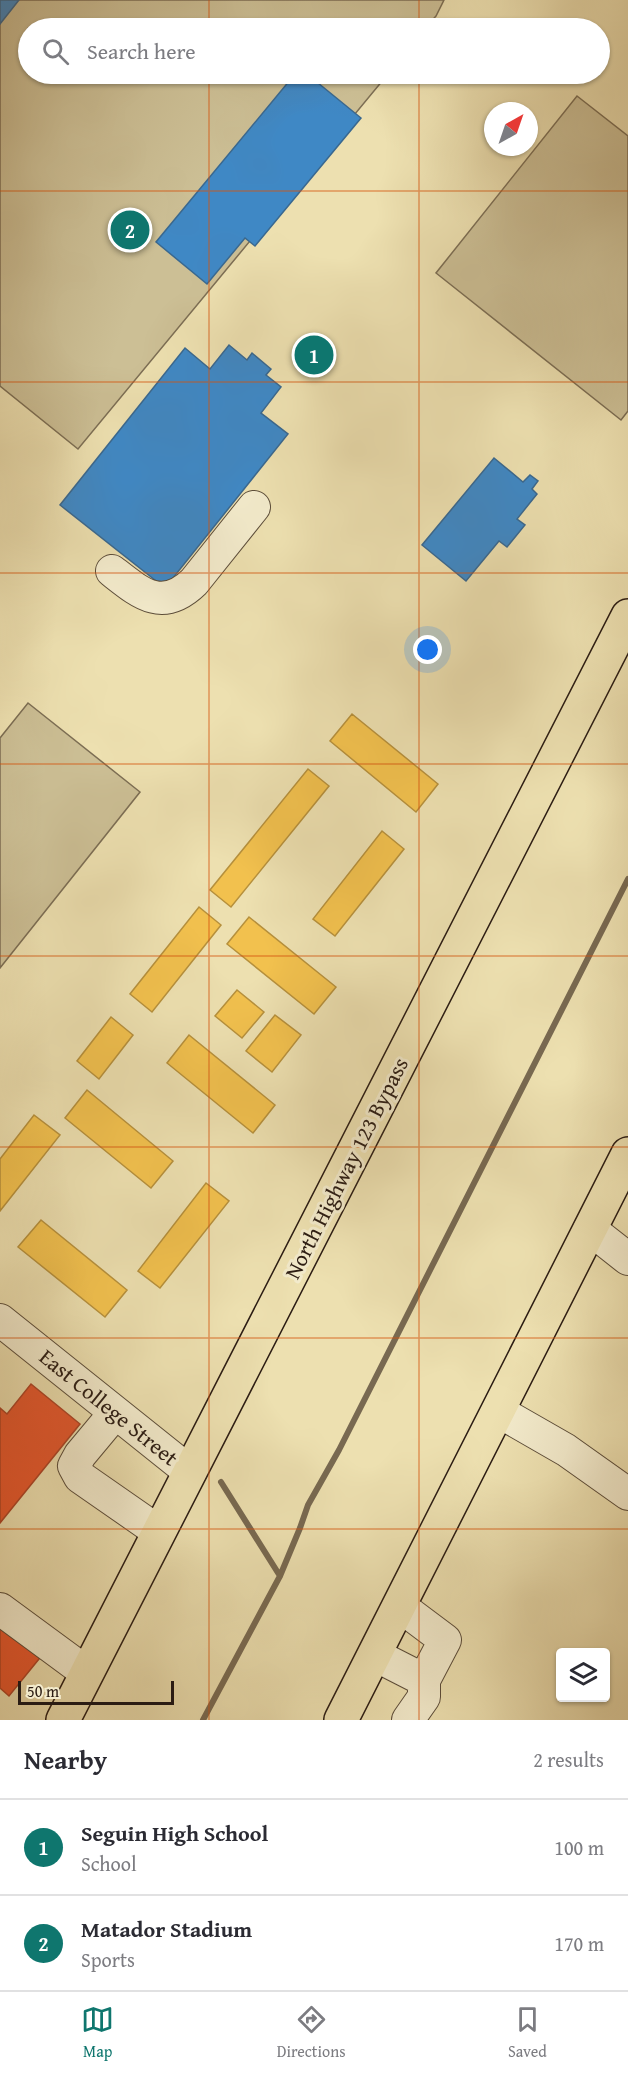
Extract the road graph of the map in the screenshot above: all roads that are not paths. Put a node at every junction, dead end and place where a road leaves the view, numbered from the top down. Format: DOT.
graph roads {
  1 [pos="254,507"];
  2 [pos="112,571"];
  3 [pos="628,616"];
  4 [pos="628,1154"];
  5 [pos="620,1189"];
  6 [pos="590,1229"];
  7 [pos="628,1259"];
  8 [pos="5,1335"];
  9 [pos="498,1411"];
  10 [pos="115,1413"];
  11 [pos="190,1472"];
  12 [pos="628,1494"];
  13 [pos="159,1532"];
  14 [pos="399,1608"];
  15 [pos="0,1609"];
  16 [pos="375,1655"];
  17 [pos="87,1673"];
  18 [pos="424,1680"];
  19 [pos="63,1720"];
  20 [pos="341,1720"];
  21 [pos="408,1720"];
  1 -- 2 [label="street"];
  3 -- 11 [label="main road, North Highway 123 Bypass"];
  4 -- 5 [label="main road"];
  5 -- 6 [label="main road"];
  6 -- 7 [label="street"];
  6 -- 9 [label="main road"];
  8 -- 10 [label="street, East College Street"];
  9 -- 12 [label="street"];
  9 -- 14 [label="main road"];
  10 -- 11 [label="street, East College Street"];
  10 -- 13 [label="street"];
  11 -- 13 [label="main road, North Highway 123 Bypass"];
  13 -- 17 [label="main road, North Highway 123 Bypass"];
  14 -- 16 [label="main road"];
  14 -- 18 [label="street"];
  15 -- 17 [label="street"];
  16 -- 18 [label="street"];
  16 -- 20 [label="main road"];
  17 -- 19 [label="main road, North Highway 123 Bypass"];
  18 -- 21 [label="street"];
}
